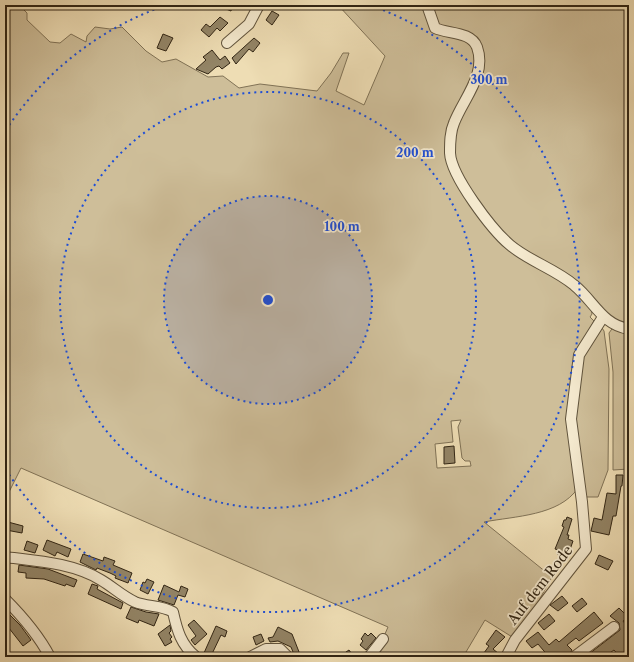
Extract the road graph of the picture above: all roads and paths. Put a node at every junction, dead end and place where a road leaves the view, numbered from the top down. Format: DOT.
graph roads {
  1 [pos="259,5"];
  2 [pos="427,5"];
  3 [pos="227,43"];
  4 [pos="603,317"];
  5 [pos="629,329"];
  6 [pos="5,556"];
  7 [pos="5,599"];
  8 [pos="614,627"];
  9 [pos="383,639"];
  10 [pos="50,657"];
  11 [pos="196,657"];
  12 [pos="250,657"];
  13 [pos="288,657"];
  14 [pos="369,657"];
  15 [pos="506,657"];
  16 [pos="574,657"];
  1 -- 3 [label="street"];
  2 -- 4 [label="street"];
  4 -- 5 [label="street"];
  4 -- 15 [label="street, Auf dem Rode"];
  6 -- 11 [label="street"];
  7 -- 10 [label="street"];
  8 -- 16 [label="street"];
  9 -- 14 [label="street"];
  12 -- 13 [label="street"];
}
